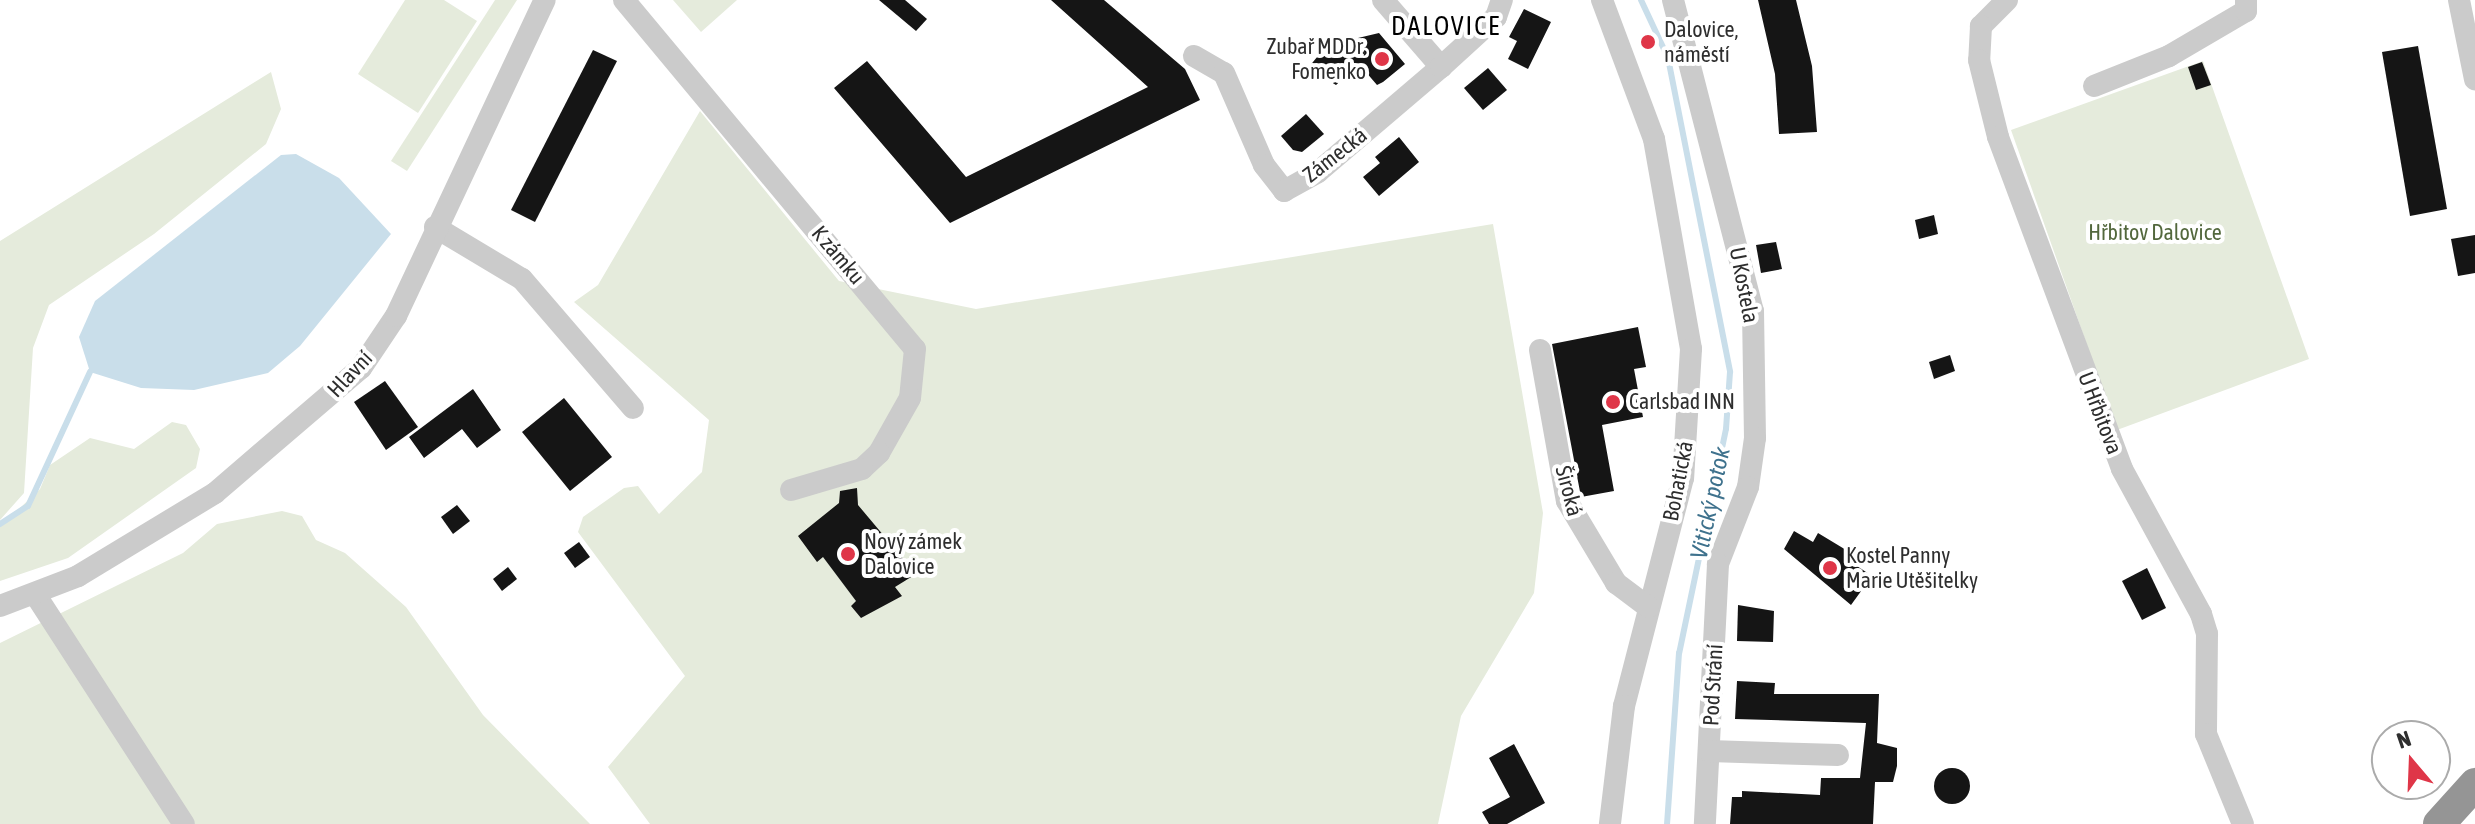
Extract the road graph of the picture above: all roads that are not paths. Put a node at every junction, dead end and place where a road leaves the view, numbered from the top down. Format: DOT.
graph roads {
  1 [pos="545,0"];
  2 [pos="624,0"];
  3 [pos="1383,0"];
  4 [pos="1502,0"];
  5 [pos="1602,0"];
  6 [pos="1673,0"];
  7 [pos="2007,0"];
  8 [pos="2246,0"];
  9 [pos="2459,0"];
  10 [pos="1194,56"];
  11 [pos="1441,67"];
  12 [pos="2475,79"];
  13 [pos="2094,86"];
  14 [pos="435,227"];
  15 [pos="1540,350"];
  16 [pos="633,408"];
  17 [pos="791,490"];
  18 [pos="35,594"];
  19 [pos="0,606"];
  20 [pos="1648,607"];
  21 [pos="1716,620"];
  22 [pos="1709,751"];
  23 [pos="1838,755"];
  24 [pos="2475,784"];
  25 [pos="184,824"];
  26 [pos="1610,824"];
  27 [pos="1705,824"];
  28 [pos="2243,824"];
  29 [pos="2439,824"];
  1 -- 14 [label="street, Hlavní"];
  2 -- 17 [label="street, K zámku"];
  3 -- 11 [label="street"];
  4 -- 11 [label="street, Zámecká"];
  5 -- 20 [label="street, Bohatická"];
  6 -- 21 [label="street, U Kostela"];
  7 -- 28 [label="street, U Hřbitova"];
  8 -- 13 [label="street"];
  9 -- 12 [label="street"];
  10 -- 11 [label="street, Zámecká"];
  14 -- 16 [label="street"];
  14 -- 18 [label="street, Hlavní"];
  15 -- 20 [label="street, Široká"];
  18 -- 19 [label="street, Hlavní"];
  18 -- 25 [label="street"];
  20 -- 26 [label="street, Bohatická"];
  21 -- 22 [label="street, Pod Strání"];
  22 -- 23 [label="street, Pod Strání"];
  22 -- 27 [label="street, Pod Strání"];
  24 -- 29 [label="highway"];
}
